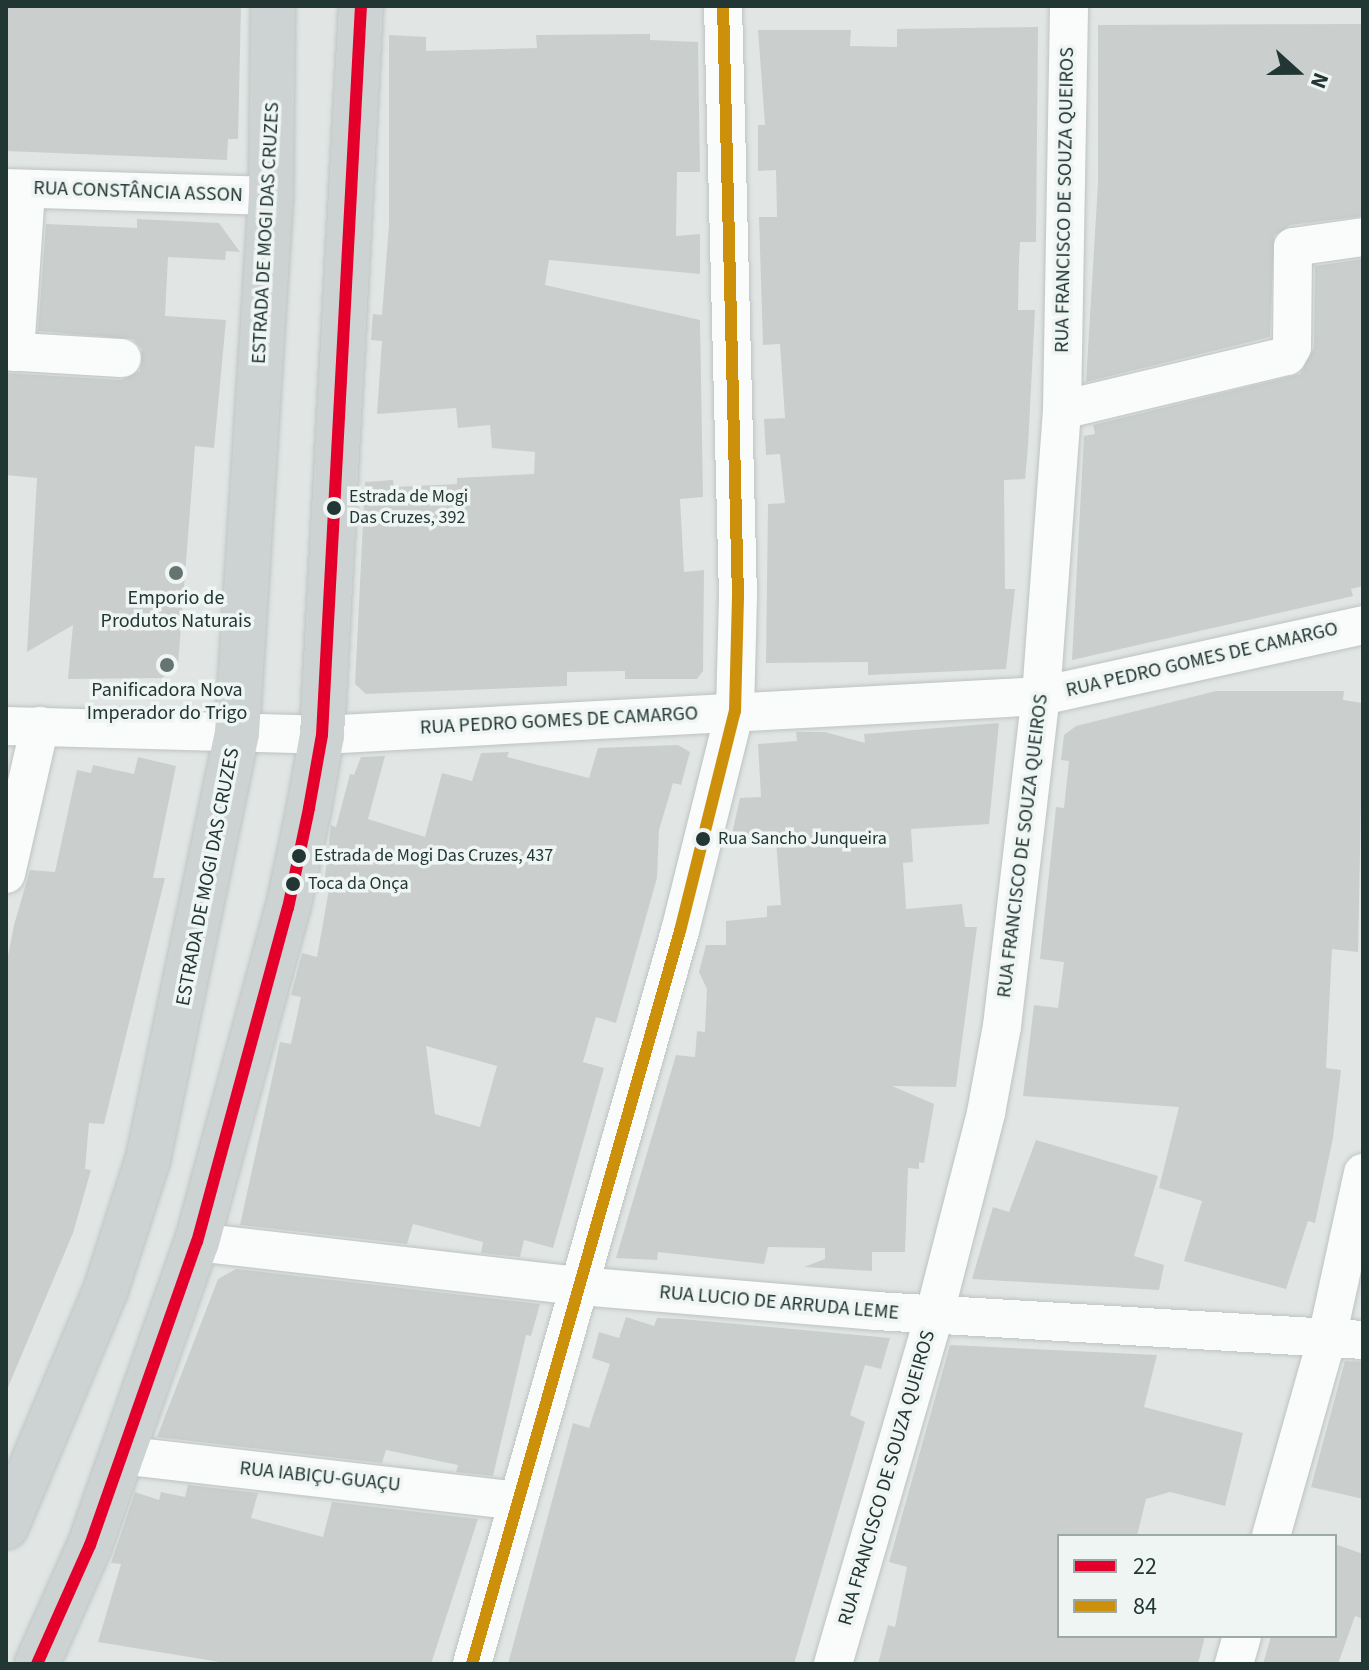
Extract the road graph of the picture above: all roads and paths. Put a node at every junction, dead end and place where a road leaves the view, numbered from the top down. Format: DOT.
graph roads {
  1 [pos="273,6"];
  2 [pos="361,6"];
  3 [pos="723,6"];
  4 [pos="1069,6"];
  5 [pos="16,188"];
  6 [pos="271,196"];
  7 [pos="1363,237"];
  8 [pos="11,352"];
  9 [pos="122,358"];
  10 [pos="1062,410"];
  11 [pos="1363,625"];
  12 [pos="1041,696"];
  13 [pos="735,711"];
  14 [pos="23,726"];
  15 [pos="237,733"];
  16 [pos="322,735"];
  17 [pos="6,874"];
  18 [pos="1363,1173"];
  19 [pos="197,1242"];
  20 [pos="579,1286"];
  21 [pos="934,1316"];
  22 [pos="1345,1339"];
  23 [pos="121,1455"];
  24 [pos="518,1501"];
  25 [pos="6,1527"];
  26 [pos="1272,1534"];
  27 [pos="1241,1638"];
  28 [pos="37,1664"];
  29 [pos="472,1664"];
  30 [pos="833,1664"];
  31 [pos="1234,1664"];
  1 -- 6 [label="main road, ESTRADA DE MOGI DAS CRUZES"];
  2 -- 16 [label="main road"];
  3 -- 13 [label="street"];
  4 -- 10 [label="street, RUA FRANCISCO DE SOUZA QUEIROS"];
  5 -- 6 [label="street, RUA CONSTÂNCIA ASSON"];
  5 -- 8 [label="street"];
  6 -- 15 [label="main road, ESTRADA DE MOGI DAS CRUZES"];
  7 -- 10 [label="street"];
  8 -- 9 [label="street"];
  10 -- 12 [label="street, RUA FRANCISCO DE SOUZA QUEIROS"];
  11 -- 12 [label="street, RUA PEDRO GOMES DE CAMARGO"];
  12 -- 13 [label="street, RUA PEDRO GOMES DE CAMARGO"];
  12 -- 21 [label="street, RUA FRANCISCO DE SOUZA QUEIROS"];
  13 -- 16 [label="street, RUA PEDRO GOMES DE CAMARGO"];
  13 -- 20 [label="street"];
  14 -- 15 [label="street, RUA PEDRO GOMES DE CAMARGO"];
  14 -- 17 [label="street"];
  15 -- 16 [label="street, RUA PEDRO GOMES DE CAMARGO"];
  15 -- 25 [label="main road, ESTRADA DE MOGI DAS CRUZES"];
  16 -- 19 [label="main road"];
  18 -- 22 [label="street"];
  19 -- 20 [label="street, RUA LUCIO DE ARRUDA LEME"];
  19 -- 23 [label="main road"];
  20 -- 21 [label="street, RUA LUCIO DE ARRUDA LEME"];
  20 -- 24 [label="street"];
  21 -- 22 [label="street, RUA LUCIO DE ARRUDA LEME"];
  21 -- 30 [label="street, RUA FRANCISCO DE SOUZA QUEIROS"];
  22 -- 26 [label="street"];
  23 -- 24 [label="street, RUA IABIÇU-GUAÇU"];
  23 -- 28 [label="main road"];
  24 -- 29 [label="street"];
  27 -- 31 [label="street"];
}
